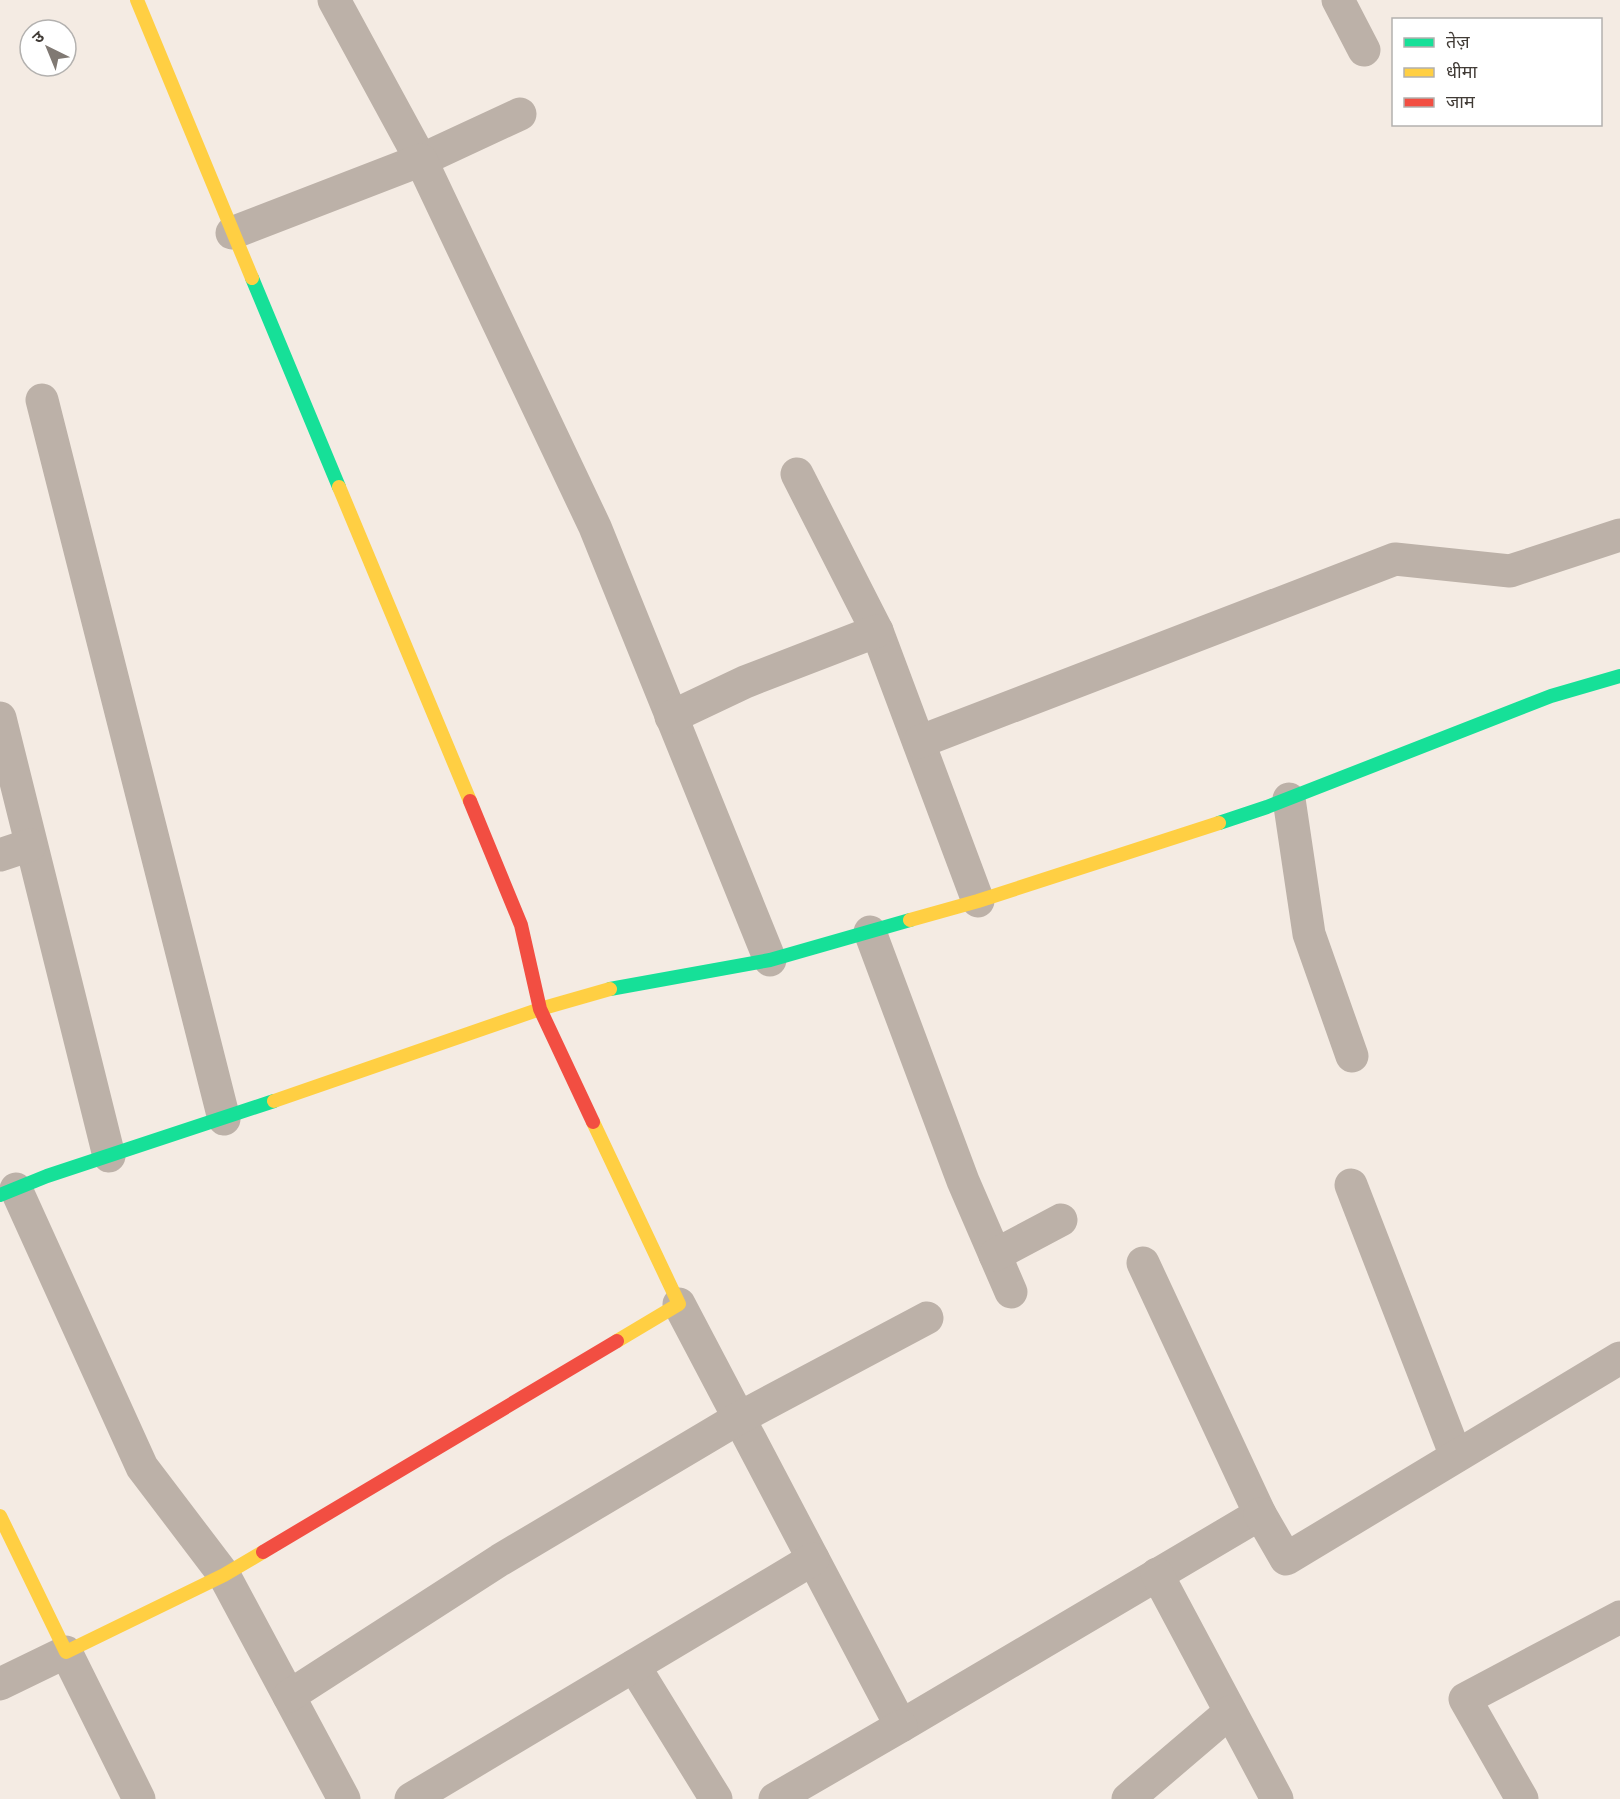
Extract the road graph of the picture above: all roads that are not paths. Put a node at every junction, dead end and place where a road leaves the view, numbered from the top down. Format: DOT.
graph roads {
  1 [pos="137,0"];
  2 [pos="333,0"];
  3 [pos="1338,0"];
  4 [pos="1364,50"];
  5 [pos="520,114"];
  6 [pos="422,159"];
  7 [pos="232,233"];
  8 [pos="42,400"];
  9 [pos="796,474"];
  10 [pos="1620,535"];
  11 [pos="877,631"];
  12 [pos="1620,676"];
  13 [pos="671,717"];
  14 [pos="0,718"];
  15 [pos="919,742"];
  16 [pos="1289,799"];
  17 [pos="15,850"];
  18 [pos="978,901"];
  19 [pos="870,932"];
  20 [pos="770,960"];
  21 [pos="540,1009"];
  22 [pos="1352,1056"];
  23 [pos="224,1119"];
  24 [pos="109,1156"];
  25 [pos="1351,1185"];
  26 [pos="8,1192"];
  27 [pos="1061,1220"];
  28 [pos="995,1255"];
  29 [pos="1143,1263"];
  30 [pos="1011,1292"];
  31 [pos="679,1304"];
  32 [pos="927,1318"];
  33 [pos="1620,1358"];
  34 [pos="739,1418"];
  35 [pos="1456,1456"];
  36 [pos="1260,1514"];
  37 [pos="0,1516"];
  38 [pos="813,1559"];
  39 [pos="1157,1574"];
  40 [pos="224,1575"];
  41 [pos="1620,1617"];
  42 [pos="66,1652"];
  43 [pos="634,1666"];
  44 [pos="0,1684"];
  45 [pos="289,1696"];
  46 [pos="1230,1712"];
  47 [pos="901,1726"];
  48 [pos="139,1799"];
  49 [pos="345,1799"];
  50 [pos="411,1799"];
  51 [pos="716,1799"];
  52 [pos="775,1799"];
  53 [pos="1128,1799"];
  54 [pos="1277,1799"];
  55 [pos="1522,1799"];
  1 -- 7 [label="street"];
  2 -- 6 [label="street"];
  3 -- 4 [label="street"];
  5 -- 6 [label="street"];
  6 -- 7 [label="street"];
  6 -- 13 [label="street"];
  7 -- 21 [label="street"];
  8 -- 23 [label="street"];
  9 -- 11 [label="street"];
  10 -- 15 [label="street"];
  11 -- 13 [label="street"];
  11 -- 15 [label="street"];
  12 -- 16 [label="street"];
  13 -- 20 [label="street"];
  14 -- 17 [label="street"];
  15 -- 18 [label="street"];
  16 -- 18 [label="street"];
  16 -- 22 [label="street"];
  17 -- 24 [label="street"];
  18 -- 19 [label="street"];
  19 -- 20 [label="street"];
  19 -- 28 [label="street"];
  20 -- 21 [label="street"];
  21 -- 23 [label="street"];
  21 -- 31 [label="street"];
  23 -- 24 [label="street"];
  24 -- 26 [label="street"];
  25 -- 35 [label="street"];
  26 -- 40 [label="street"];
  27 -- 28 [label="street"];
  28 -- 30 [label="street"];
  29 -- 36 [label="street"];
  31 -- 34 [label="street"];
  31 -- 40 [label="street"];
  32 -- 34 [label="street"];
  33 -- 35 [label="street"];
  34 -- 38 [label="street"];
  34 -- 45 [label="street"];
  35 -- 36 [label="street"];
  36 -- 39 [label="street"];
  37 -- 42 [label="street"];
  38 -- 43 [label="street"];
  38 -- 47 [label="street"];
  39 -- 46 [label="street"];
  39 -- 47 [label="street"];
  40 -- 42 [label="street"];
  40 -- 45 [label="street"];
  41 -- 55 [label="street"];
  42 -- 44 [label="street"];
  42 -- 48 [label="street"];
  43 -- 50 [label="street"];
  43 -- 51 [label="street"];
  45 -- 49 [label="street"];
  46 -- 53 [label="street"];
  46 -- 54 [label="street"];
  47 -- 52 [label="street"];
}
